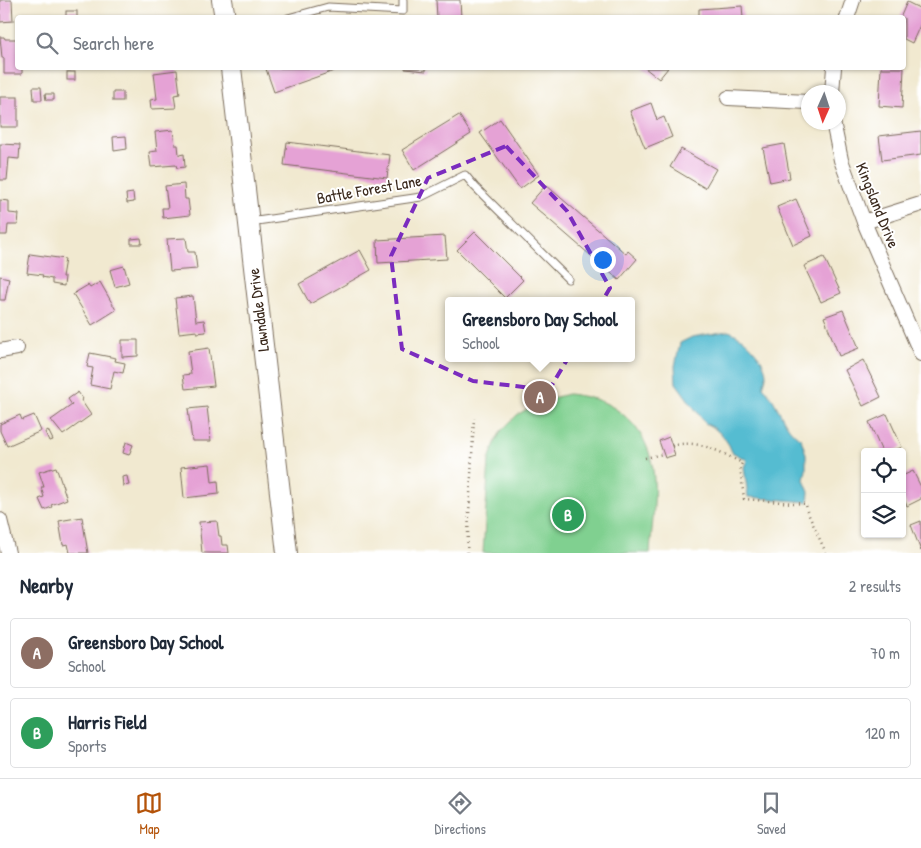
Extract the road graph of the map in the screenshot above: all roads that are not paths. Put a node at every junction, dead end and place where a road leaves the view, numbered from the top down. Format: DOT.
graph roads {
  1 [pos="222,0"];
  2 [pos="403,0"];
  3 [pos="854,0"];
  4 [pos="224,15"];
  5 [pos="299,15"];
  6 [pos="848,15"];
  7 [pos="231,70"];
  8 [pos="834,70"];
  9 [pos="833,85"];
  10 [pos="728,98"];
  11 [pos="801,102"];
  12 [pos="835,130"];
  13 [pos="921,204"];
  14 [pos="248,222"];
  15 [pos="864,222"];
  16 [pos="568,279"];
  17 [pos="17,348"];
  18 [pos="0,351"];
  19 [pos="921,354"];
  20 [pos="0,520"];
  21 [pos="8,553"];
  22 [pos="288,553"];
  1 -- 4 [label="main road"];
  2 -- 5 [label="lane"];
  3 -- 6 [label="street"];
  7 -- 14 [label="main road, Lawndale Drive"];
  8 -- 9 [label="street"];
  10 -- 11 [label="street"];
  12 -- 15 [label="street, Kingsland Drive"];
  13 -- 15 [label="street"];
  14 -- 16 [label="lane, Battle Forest Lane"];
  14 -- 22 [label="main road, Lawndale Drive"];
  15 -- 19 [label="street, Kingsland Drive"];
  17 -- 18 [label="street"];
  20 -- 21 [label="street"];
}
